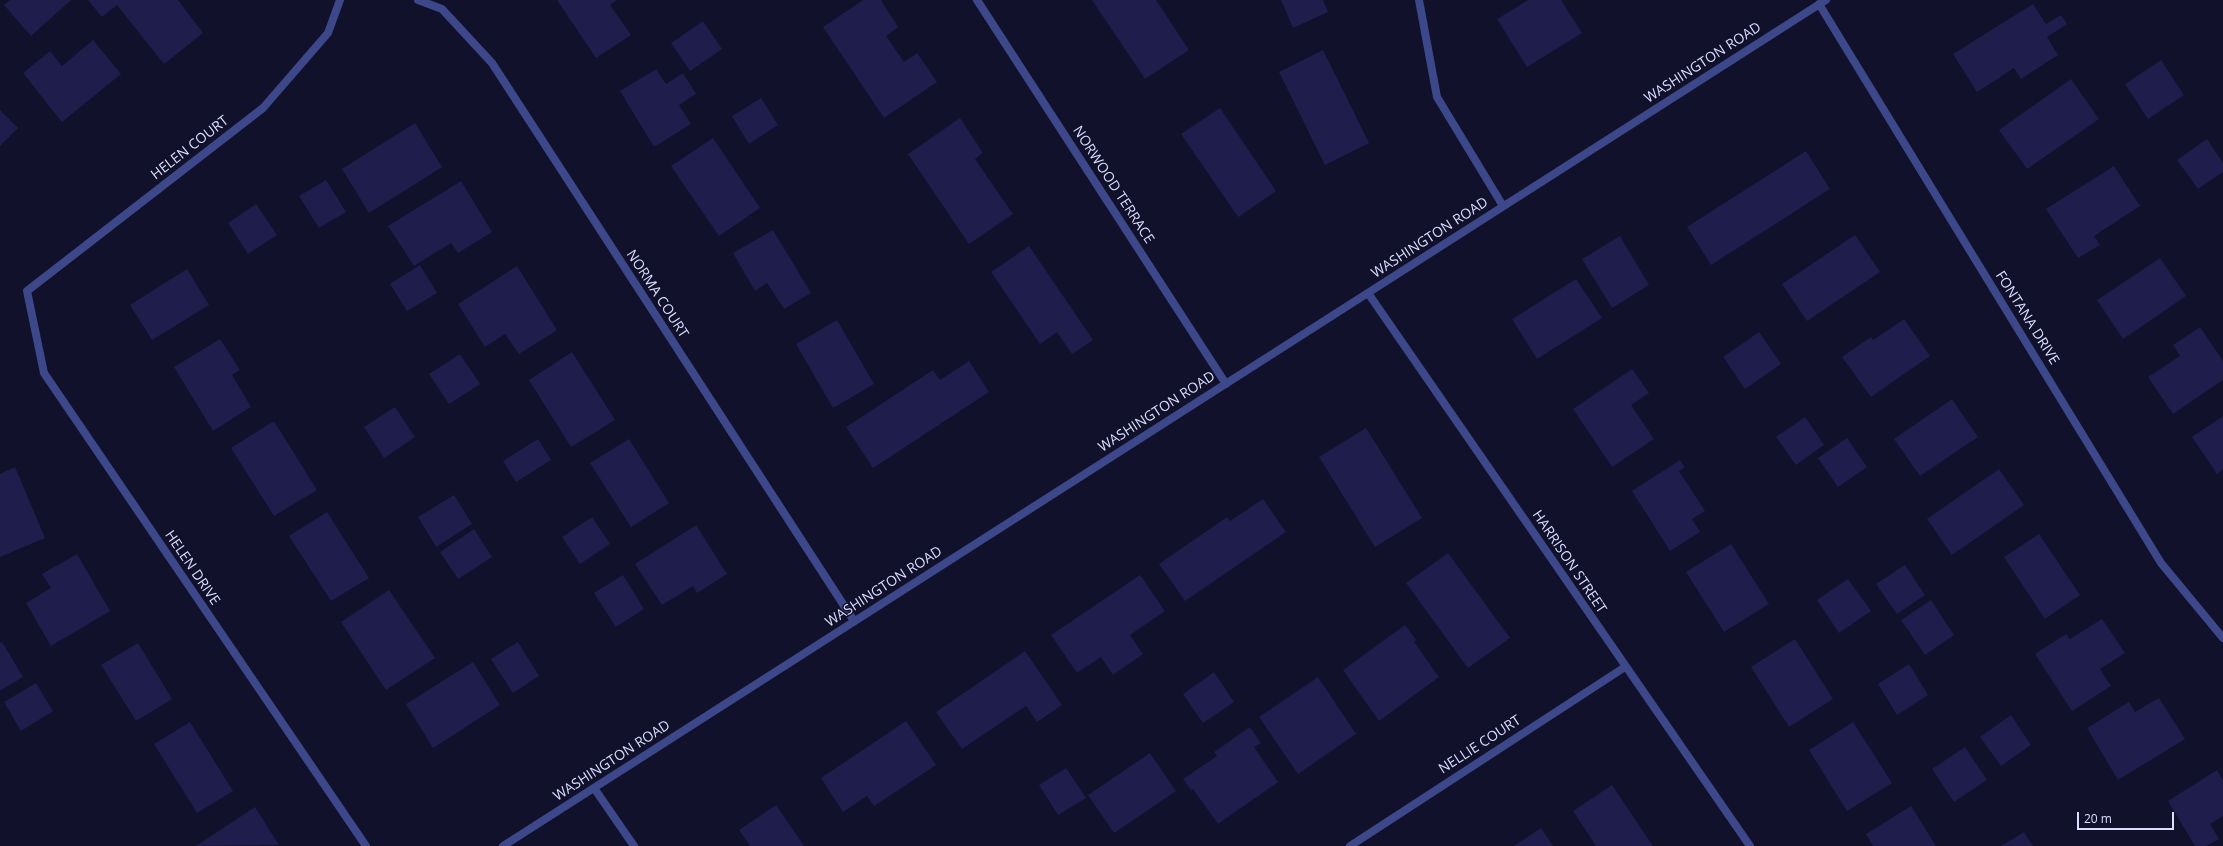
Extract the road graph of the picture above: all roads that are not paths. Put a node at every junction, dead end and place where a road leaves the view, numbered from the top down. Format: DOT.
graph roads {
  1 [pos="340,0"];
  2 [pos="418,0"];
  3 [pos="977,0"];
  4 [pos="1419,0"];
  5 [pos="1822,2"];
  6 [pos="1503,206"];
  7 [pos="27,291"];
  8 [pos="1368,293"];
  9 [pos="1226,384"];
  10 [pos="854,621"];
  11 [pos="2223,638"];
  12 [pos="1625,667"];
  13 [pos="594,788"];
  14 [pos="366,846"];
  15 [pos="503,846"];
  16 [pos="634,846"];
  17 [pos="1350,846"];
  18 [pos="1750,846"];
  1 -- 7 [label="street, HELEN COURT"];
  2 -- 10 [label="street, NORMA COURT"];
  3 -- 9 [label="street, NORWOOD TERRACE"];
  4 -- 6 [label="street"];
  5 -- 6 [label="street, WASHINGTON ROAD"];
  5 -- 11 [label="street, FONTANA DRIVE"];
  6 -- 8 [label="street, WASHINGTON ROAD"];
  7 -- 14 [label="street, HELEN DRIVE"];
  8 -- 9 [label="street, WASHINGTON ROAD"];
  8 -- 12 [label="street, HARRISON STREET"];
  9 -- 10 [label="street, WASHINGTON ROAD"];
  10 -- 13 [label="street, WASHINGTON ROAD"];
  12 -- 17 [label="street, NELLIE COURT"];
  12 -- 18 [label="street, HARRISON STREET"];
  13 -- 15 [label="street, WASHINGTON ROAD"];
  13 -- 16 [label="street"];
}
